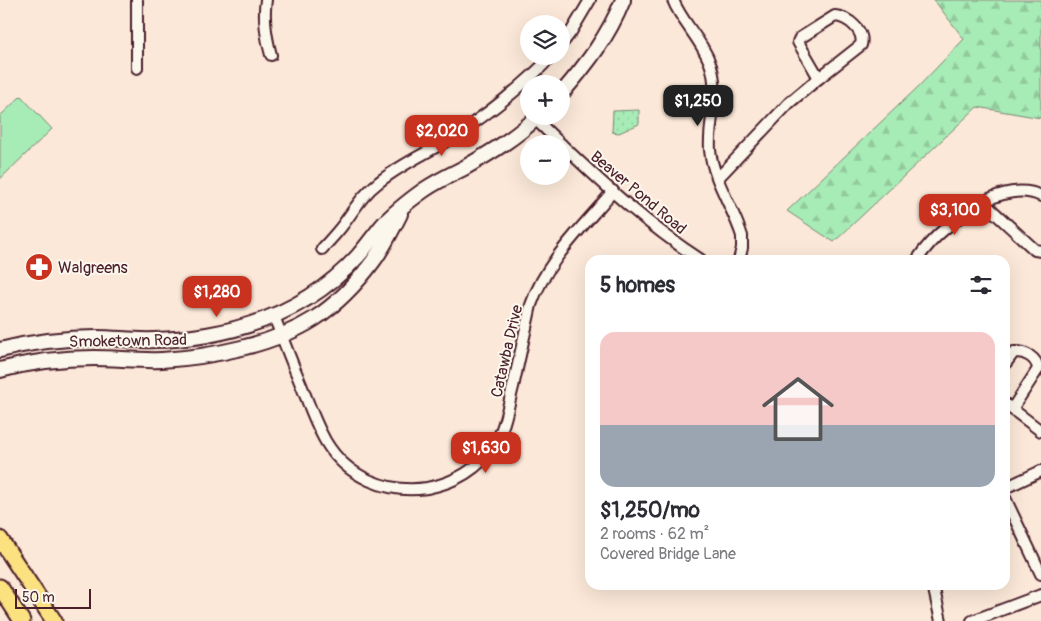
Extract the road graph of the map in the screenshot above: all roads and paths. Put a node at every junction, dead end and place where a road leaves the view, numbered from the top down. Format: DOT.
graph roads {
  1 [pos="137,0"];
  2 [pos="266,0"];
  3 [pos="590,0"];
  4 [pos="623,0"];
  5 [pos="673,0"];
  6 [pos="570,33"];
  7 [pos="271,56"];
  8 [pos="543,65"];
  9 [pos="136,68"];
  10 [pos="819,78"];
  11 [pos="570,84"];
  12 [pos="528,125"];
  13 [pos="543,125"];
  14 [pos="553,135"];
  15 [pos="570,152"];
  16 [pos="718,178"];
  17 [pos="613,191"];
  18 [pos="1041,196"];
  19 [pos="983,202"];
  20 [pos="405,205"];
  21 [pos="322,249"];
  22 [pos="1041,251"];
  23 [pos="694,255"];
  24 [pos="740,255"];
  25 [pos="921,255"];
  26 [pos="274,316"];
  27 [pos="281,335"];
  28 [pos="0,350"];
  29 [pos="1010,357"];
  30 [pos="0,370"];
  31 [pos="1010,405"];
  32 [pos="1010,408"];
  33 [pos="1041,431"];
  34 [pos="1041,472"];
  35 [pos="1010,486"];
  36 [pos="1010,509"];
  37 [pos="0,539"];
  38 [pos="1041,574"];
  39 [pos="0,587"];
  40 [pos="935,590"];
  41 [pos="1041,596"];
  42 [pos="22,621"];
  43 [pos="54,621"];
  44 [pos="941,621"];
  45 [pos="972,621"];
  1 -- 9 [label="street"];
  2 -- 7 [label="street"];
  3 -- 6 [label="street"];
  4 -- 11 [label="main road"];
  5 -- 16 [label="street"];
  8 -- 21 [label="street"];
  10 -- 10 [label="street"];
  10 -- 16 [label="street"];
  12 -- 20 [label="main road, Smoketown Road"];
  13 -- 14 [label="street, Beaver Pond Road"];
  15 -- 17 [label="street, Beaver Pond Road"];
  16 -- 24 [label="street"];
  17 -- 23 [label="street, Beaver Pond Road"];
  17 -- 27 [label="street, Catawba Drive"];
  18 -- 19 [label="street"];
  19 -- 22 [label="street"];
  19 -- 25 [label="street"];
  20 -- 26 [label="main road, Smoketown Road"];
  20 -- 27 [label="main road, Smoketown Road"];
  26 -- 27 [label="street, Catawba Drive"];
  26 -- 28 [label="main road, Smoketown Road"];
  27 -- 30 [label="main road, Smoketown Road"];
  29 -- 31 [label="street"];
  32 -- 33 [label="street"];
  34 -- 35 [label="street"];
  36 -- 38 [label="street"];
  37 -- 43 [label="main road"];
  39 -- 42 [label="main road"];
  40 -- 44 [label="street"];
  41 -- 45 [label="street"];
}
